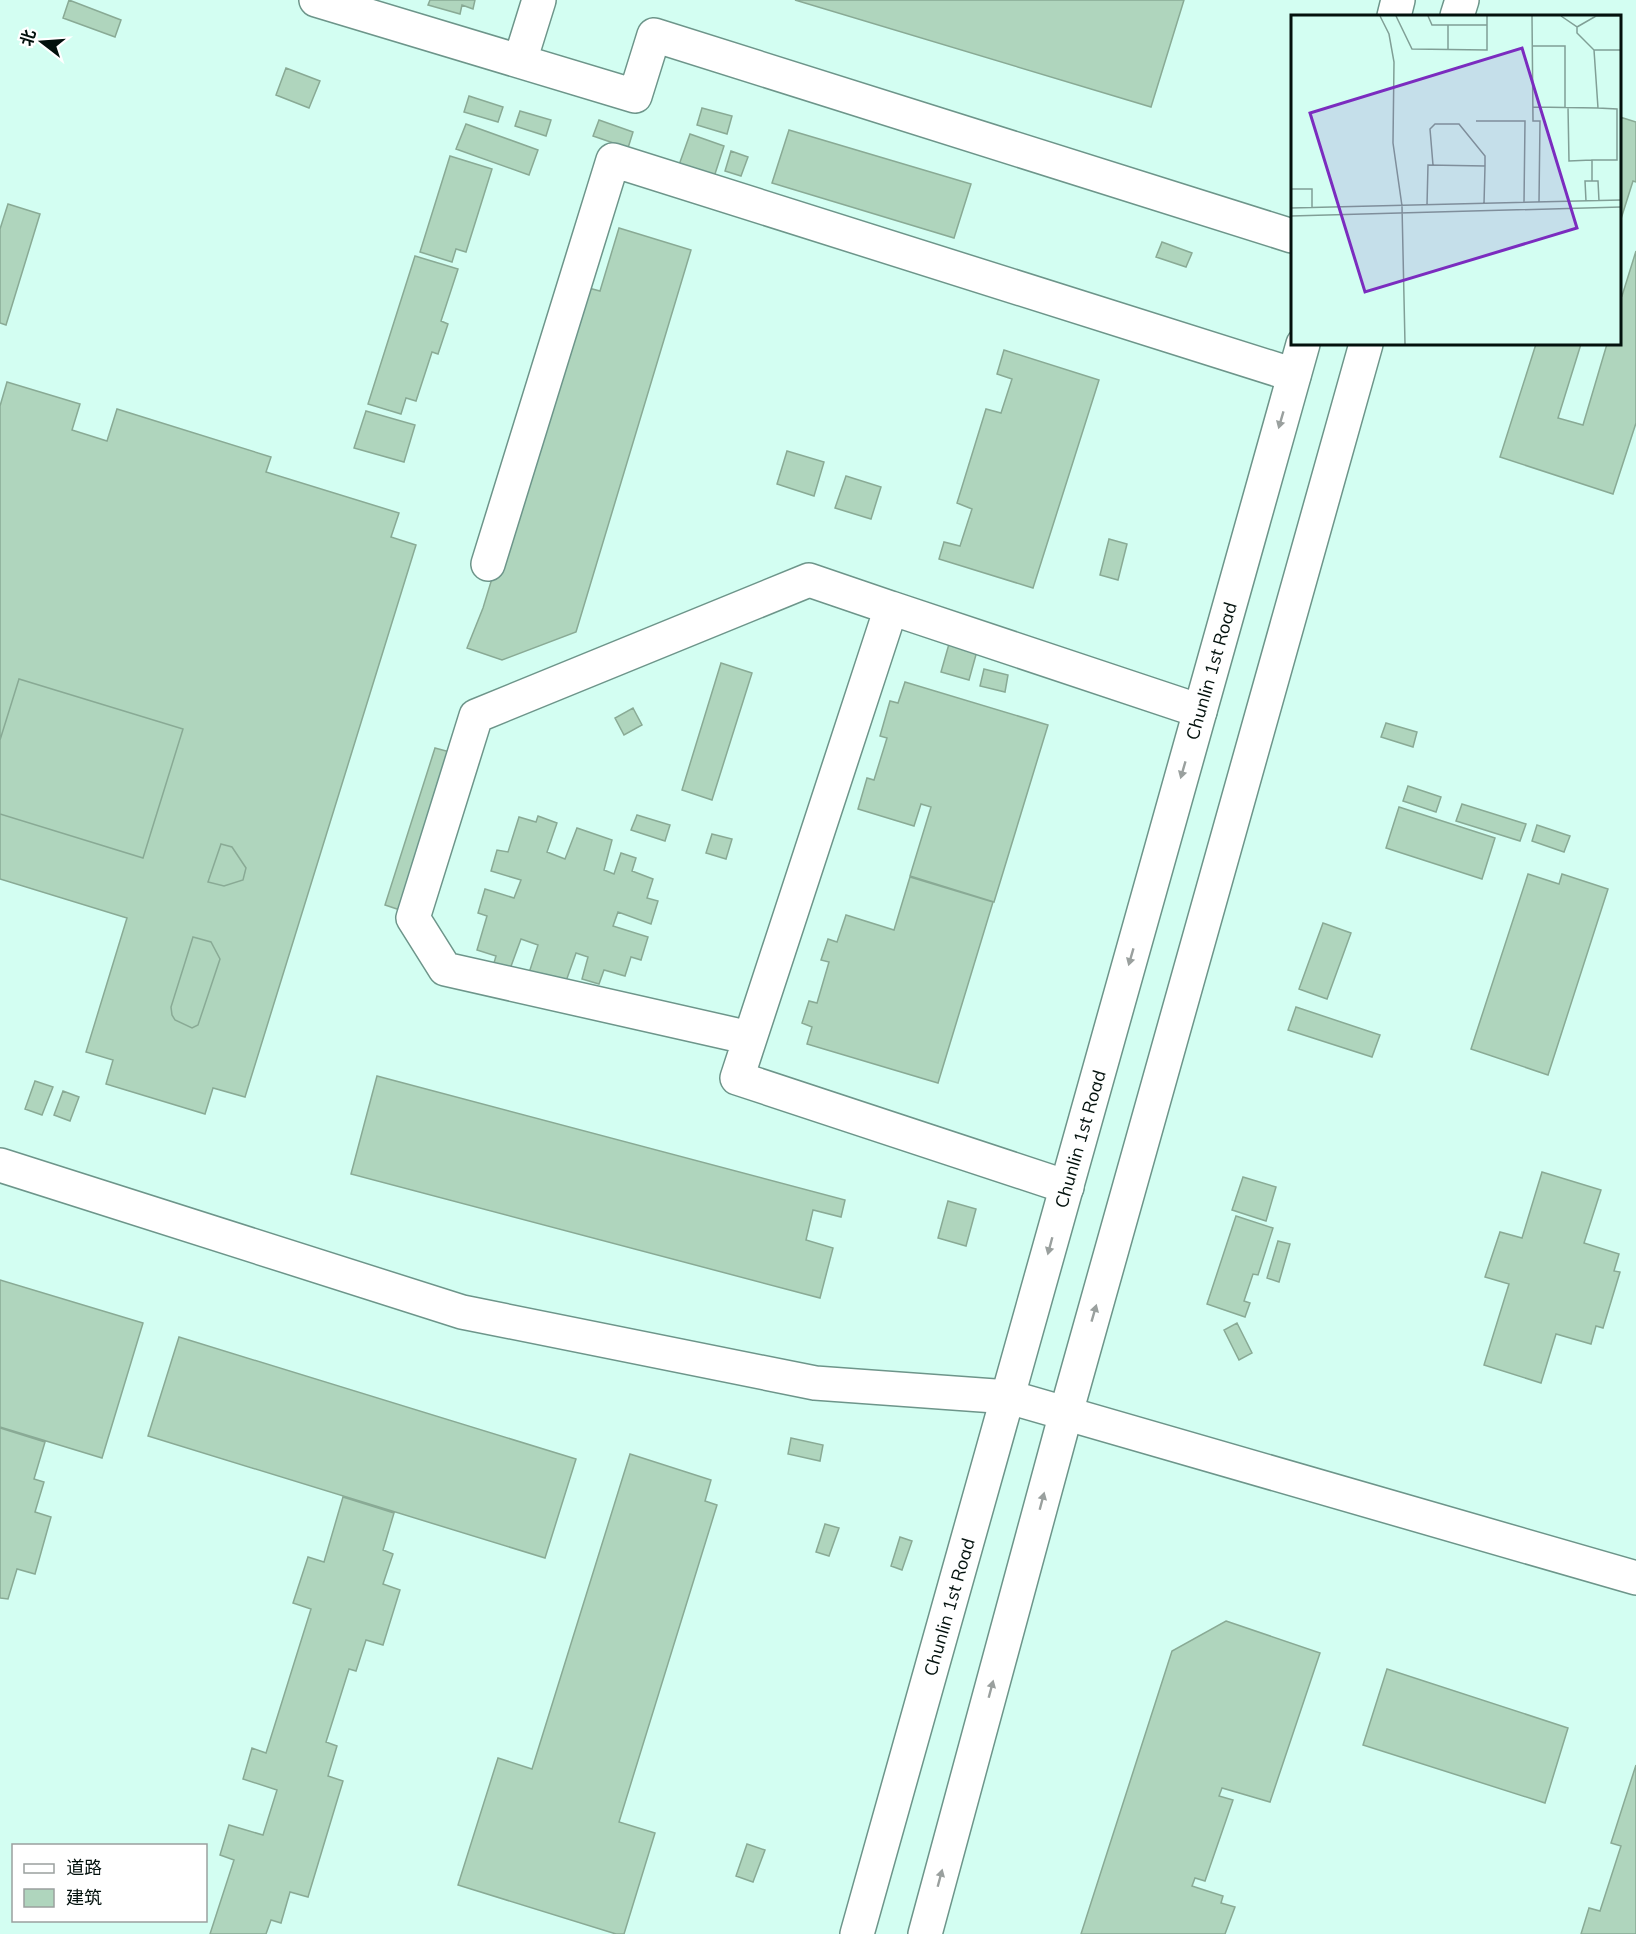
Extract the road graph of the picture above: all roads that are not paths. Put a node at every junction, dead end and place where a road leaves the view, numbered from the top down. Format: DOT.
graph roads {
  1 [pos="316,0"];
  2 [pos="539,0"];
  3 [pos="1398,0"];
  4 [pos="1462,0"];
  5 [pos="1394,15"];
  6 [pos="1457,15"];
  7 [pos="520,61"];
  8 [pos="1291,235"];
  9 [pos="1302,345"];
  10 [pos="1366,345"];
  11 [pos="1294,375"];
  12 [pos="488,564"];
  13 [pos="891,608"];
  14 [pos="1200,711"];
  15 [pos="750,1038"];
  16 [pos="0,1165"];
  17 [pos="1067,1186"];
  18 [pos="1009,1397"];
  19 [pos="1066,1413"];
  20 [pos="1636,1578"];
  21 [pos="857,1934"];
  22 [pos="925,1934"];
  1 -- 7 [label="main road"];
  2 -- 7 [label="main road"];
  3 -- 5 [label="main road"];
  4 -- 6 [label="main road"];
  7 -- 8 [label="main road"];
  9 -- 11 [label="main road, Chunlin 1st Road"];
  19 -- 10 [label="main road, one-way"];
  11 -- 12 [label="main road"];
  11 -- 14 [label="main road, Chunlin 1st Road, one-way"];
  13 -- 14 [label="main road"];
  13 -- 15 [label="main road"];
  13 -- 15 [label="main road"];
  14 -- 17 [label="main road, Chunlin 1st Road, one-way"];
  15 -- 17 [label="main road"];
  16 -- 18 [label="main road"];
  17 -- 18 [label="main road, Chunlin 1st Road, one-way"];
  18 -- 19 [label="main road"];
  18 -- 21 [label="main road, Chunlin 1st Road"];
  19 -- 20 [label="main road"];
  22 -- 19 [label="main road, one-way"];
}
